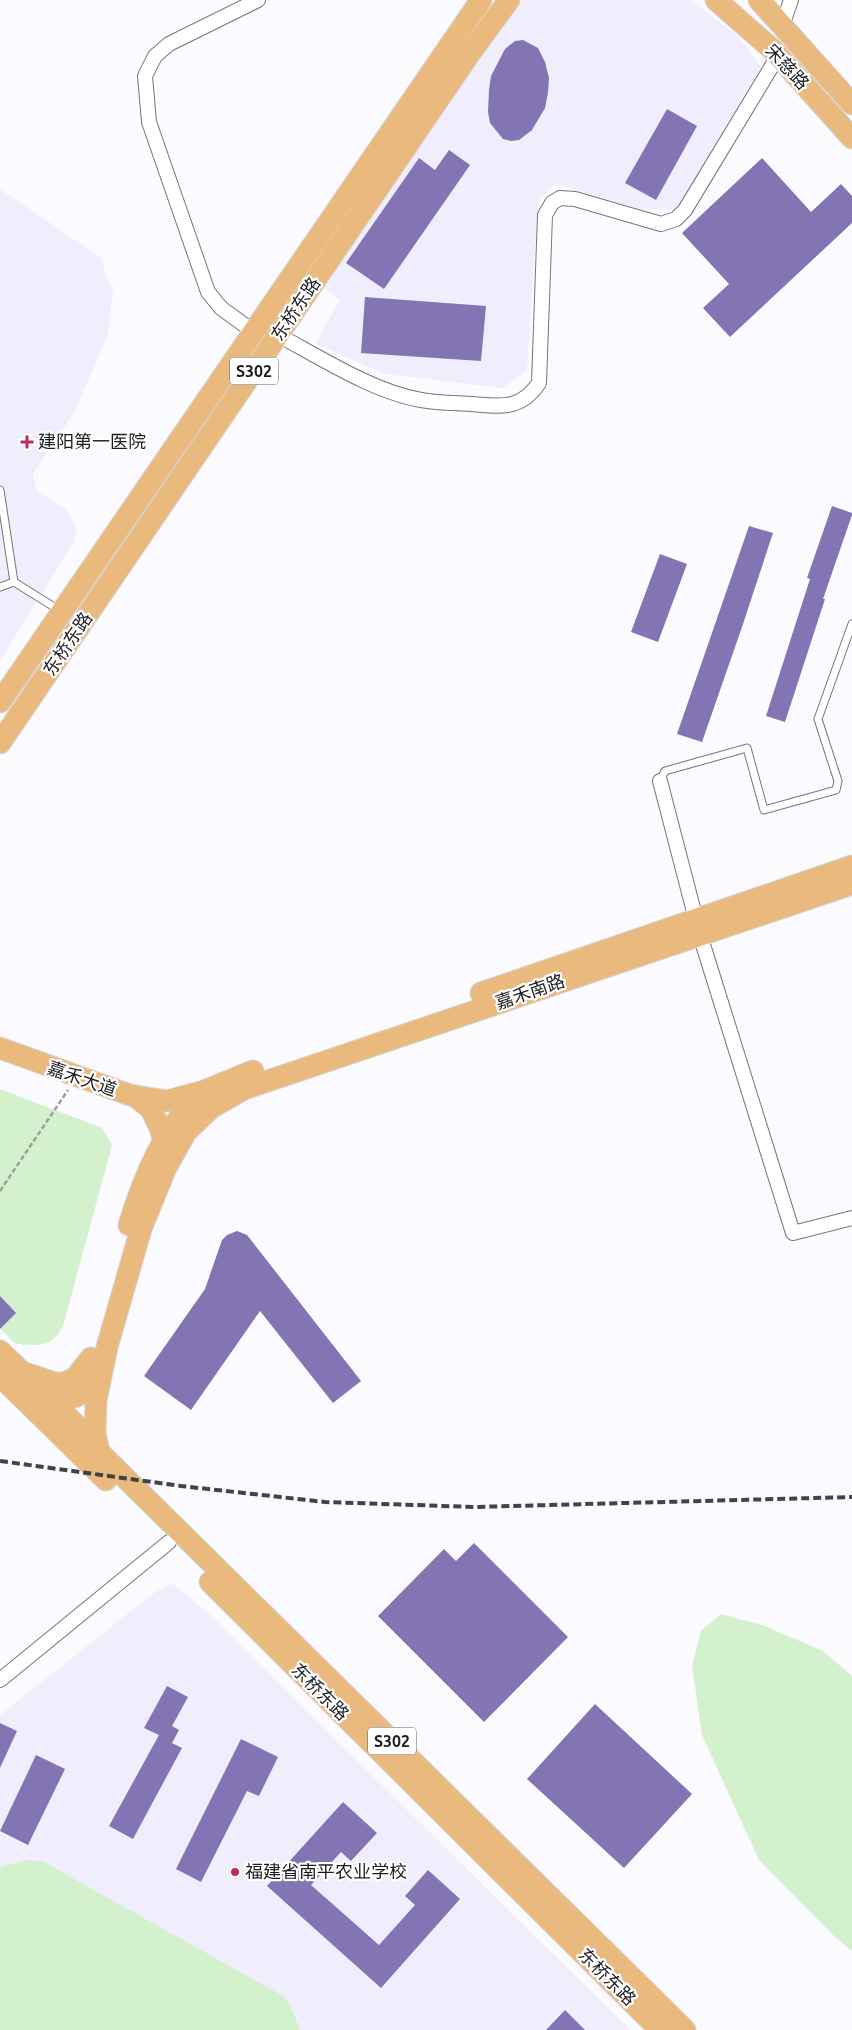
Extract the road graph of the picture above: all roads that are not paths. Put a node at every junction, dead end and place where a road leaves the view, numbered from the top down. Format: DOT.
graph roads {
  1 [pos="258,0"];
  2 [pos="482,0"];
  3 [pos="509,0"];
  4 [pos="716,0"];
  5 [pos="759,0"];
  6 [pos="791,0"];
  7 [pos="782,26"];
  8 [pos="778,56"];
  9 [pos="852,104"];
  10 [pos="852,138"];
  11 [pos="254,332"];
  12 [pos="278,335"];
  13 [pos="0,490"];
  14 [pos="14,582"];
  15 [pos="0,587"];
  16 [pos="62,612"];
  17 [pos="852,624"];
  18 [pos="0,702"];
  19 [pos="0,744"];
  20 [pos="660,781"];
  21 [pos="852,866"];
  22 [pos="852,884"];
  23 [pos="698,927"];
  24 [pos="0,1048"];
  25 [pos="0,1062"];
  26 [pos="238,1085"];
  27 [pos="207,1099"];
  28 [pos="132,1103"];
  29 [pos="160,1109"];
  30 [pos="164,1140"];
  31 [pos="157,1170"];
  32 [pos="852,1218"];
  33 [pos="0,1351"];
  34 [pos="97,1361"];
  35 [pos="11,1378"];
  36 [pos="84,1392"];
  37 [pos="47,1396"];
  38 [pos="80,1429"];
  39 [pos="95,1458"];
  40 [pos="169,1542"];
  41 [pos="0,1680"];
  42 [pos="660,2030"];
  43 [pos="685,2030"];
  1 -- 11 [label="street"];
  2 -- 11 [label="main road, 东桥东路 / S302"];
  3 -- 12 [label="main road, 东桥东路 / S302"];
  4 -- 8 [label="main road, 宋慈路"];
  5 -- 7 [label="main road, 宋慈路"];
  6 -- 7 [label="street"];
  7 -- 9 [label="main road, 宋慈路"];
  8 -- 10 [label="main road, 宋慈路"];
  8 -- 12 [label="street"];
  11 -- 16 [label="main road, 东桥东路 / S302"];
  12 -- 19 [label="main road, 东桥东路 / S302"];
  13 -- 14 [label="lane"];
  14 -- 15 [label="lane"];
  14 -- 16 [label="lane"];
  16 -- 18 [label="main road, 东桥东路 / S302"];
  17 -- 20 [label="lane"];
  20 -- 23 [label="street"];
  21 -- 23 [label="main road, 嘉禾南路"];
  22 -- 23 [label="main road, 嘉禾南路"];
  23 -- 26 [label="main road, 嘉禾南路"];
  23 -- 32 [label="street"];
  24 -- 28 [label="main road, 嘉禾大道"];
  25 -- 28 [label="main road, 嘉禾大道"];
  26 -- 27 [label="main road, 嘉禾南路"];
  26 -- 29 [label="main road"];
  27 -- 29 [label="main road"];
  27 -- 30 [label="main road"];
  27 -- 31 [label="main road"];
  28 -- 29 [label="main road, 嘉禾大道"];
  28 -- 31 [label="main road"];
  29 -- 30 [label="main road"];
  30 -- 31 [label="main road"];
  31 -- 34 [label="main road"];
  33 -- 35 [label="main road, 东桥东路"];
  34 -- 35 [label="main road"];
  34 -- 36 [label="main road"];
  34 -- 39 [label="main road"];
  35 -- 37 [label="main road"];
  35 -- 39 [label="main road, 东桥东路"];
  36 -- 37 [label="main road"];
  36 -- 38 [label="main road"];
  37 -- 38 [label="main road"];
  38 -- 39 [label="main road"];
  39 -- 40 [label="main road, 东桥东路 / S302"];
  39 -- 43 [label="main road, 东桥东路 / S302"];
  40 -- 41 [label="street"];
  40 -- 42 [label="main road, 东桥东路 / S302"];
}
